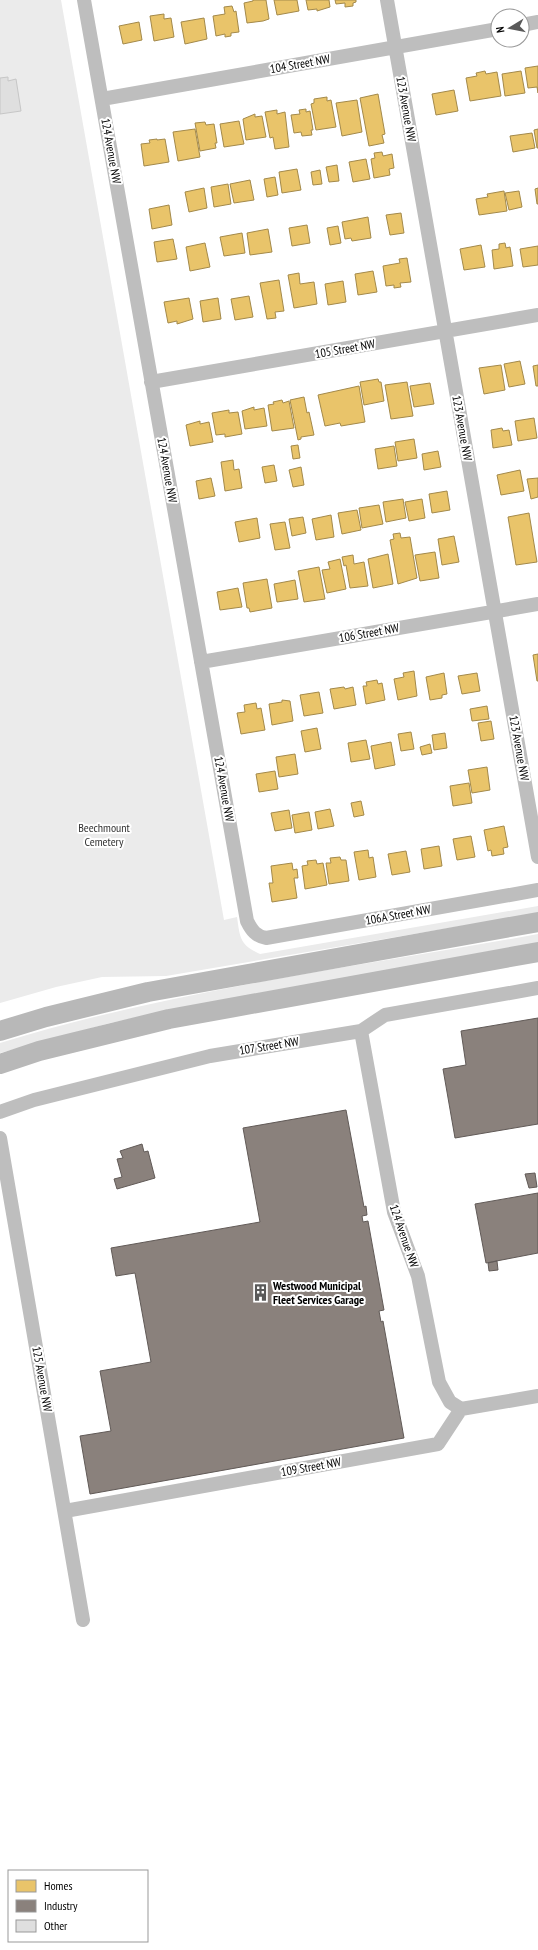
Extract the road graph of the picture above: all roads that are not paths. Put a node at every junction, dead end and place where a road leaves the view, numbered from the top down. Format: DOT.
graph roads {
  1 [pos="84,0"];
  2 [pos="387,0"];
  3 [pos="490,30"];
  4 [pos="395,47"];
  5 [pos="102,100"];
  6 [pos="538,315"];
  7 [pos="445,331"];
  8 [pos="151,382"];
  9 [pos="538,604"];
  10 [pos="495,612"];
  11 [pos="201,662"];
  12 [pos="538,857"];
  13 [pos="538,890"];
  14 [pos="538,922"];
  15 [pos="258,936"];
  16 [pos="538,952"];
  17 [pos="538,988"];
  18 [pos="0,1031"];
  19 [pos="361,1031"];
  20 [pos="0,1064"];
  21 [pos="0,1112"];
  22 [pos="0,1138"];
  23 [pos="538,1396"];
  24 [pos="461,1409"];
  25 [pos="65,1511"];
  26 [pos="84,1620"];
  1 -- 5 [label="street, 124 Avenue NW"];
  2 -- 4 [label="street, 123 Avenue NW"];
  3 -- 4 [label="street, 104 Street NW"];
  4 -- 5 [label="street, 104 Street NW"];
  4 -- 7 [label="street, 123 Avenue NW"];
  5 -- 8 [label="street, 124 Avenue NW"];
  6 -- 7 [label="street, 105 Street NW"];
  7 -- 8 [label="street, 105 Street NW"];
  7 -- 10 [label="street, 123 Avenue NW"];
  8 -- 11 [label="street, 124 Avenue NW"];
  9 -- 10 [label="street, 106 Street NW"];
  10 -- 11 [label="street, 106 Street NW"];
  10 -- 12 [label="street, 123 Avenue NW"];
  11 -- 15 [label="street, 124 Avenue NW"];
  13 -- 15 [label="street, 106A Street NW"];
  14 -- 18 [label="main road"];
  16 -- 20 [label="main road"];
  17 -- 19 [label="street, 107 Street NW"];
  19 -- 21 [label="street, 107 Street NW"];
  19 -- 24 [label="street, 124 Avenue NW"];
  22 -- 25 [label="street, 125 Avenue NW"];
  23 -- 24 [label="street"];
  24 -- 25 [label="street, 109 Street NW"];
  25 -- 26 [label="street, 125 Avenue NW"];
}
